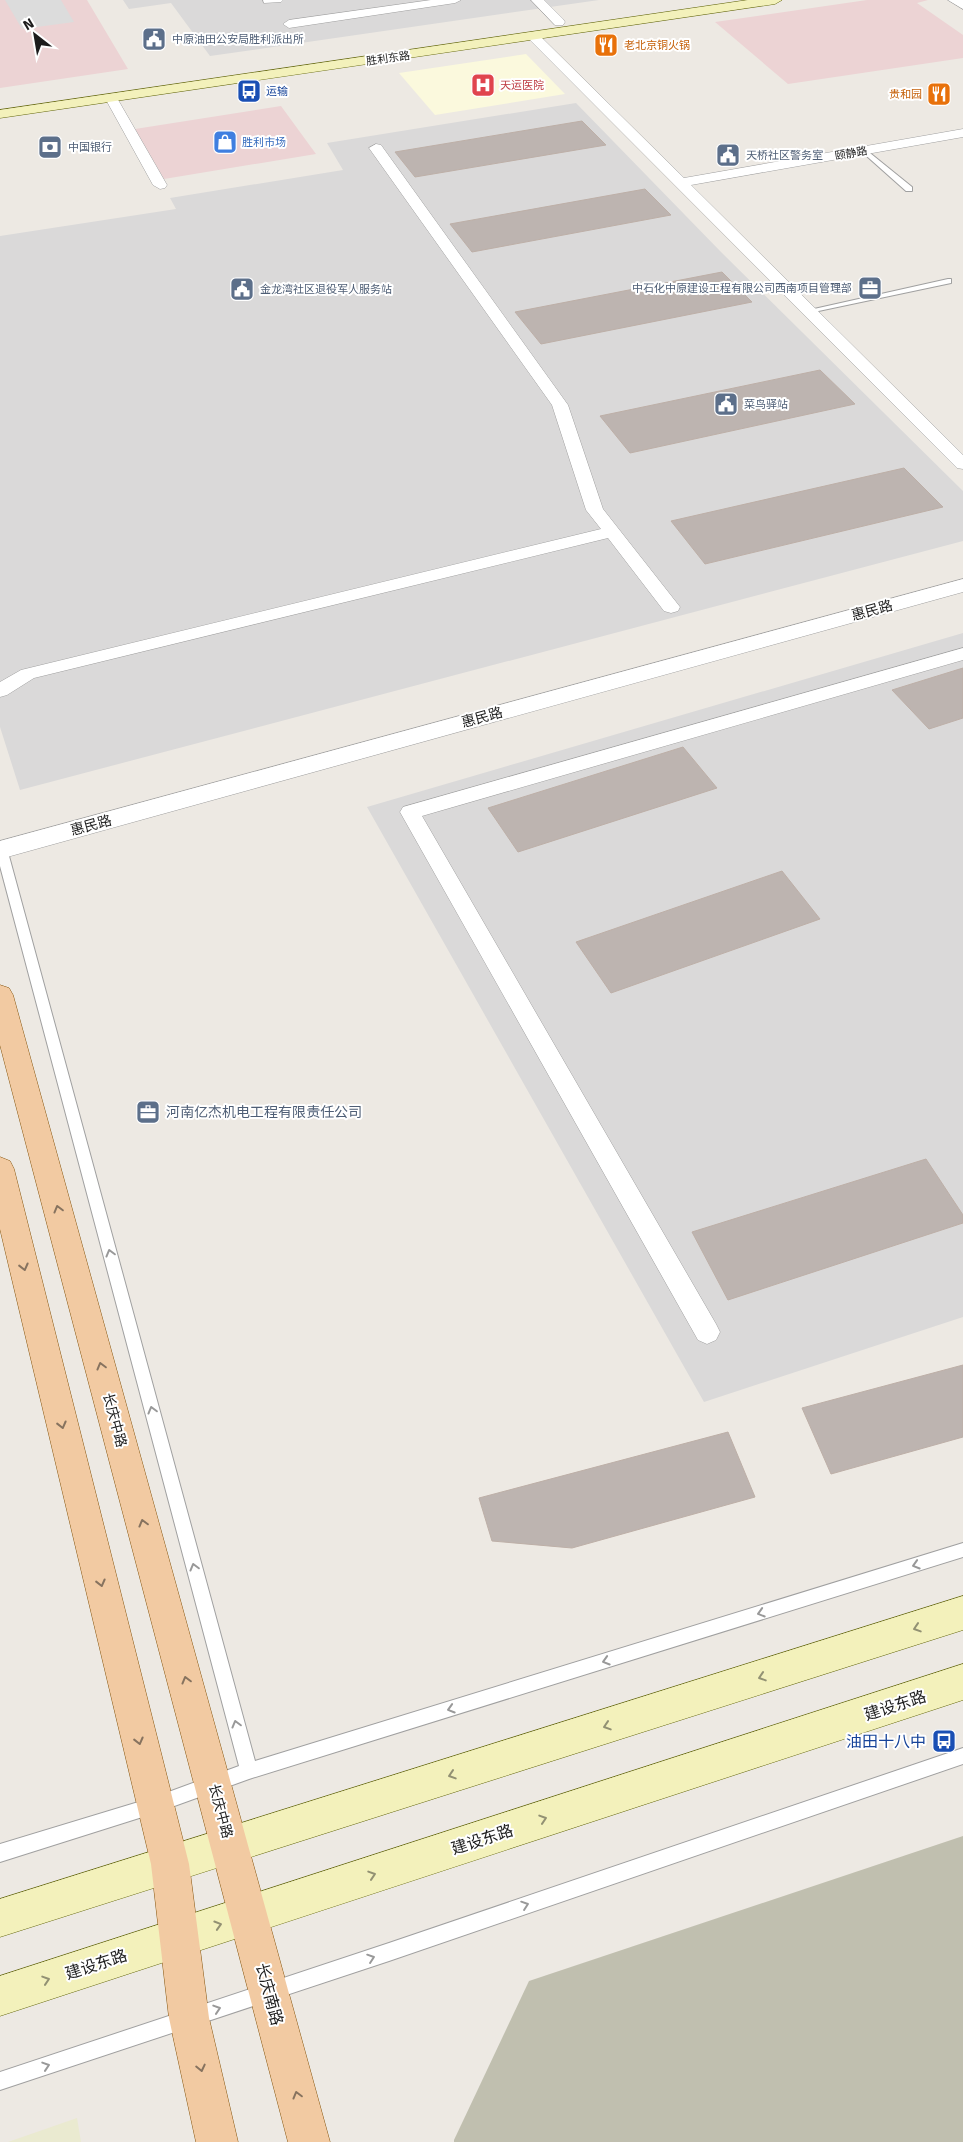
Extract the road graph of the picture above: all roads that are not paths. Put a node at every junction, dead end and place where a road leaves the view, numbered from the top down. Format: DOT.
graph roads {
  1 [pos="455,0"];
  2 [pos="537,0"];
  3 [pos="709,0"];
  4 [pos="775,0"];
  5 [pos="955,0"];
  6 [pos="392,4"];
  7 [pos="963,5"];
  8 [pos="559,22"];
  9 [pos="289,24"];
  10 [pos="532,36"];
  11 [pos="111,98"];
  12 [pos="0,104"];
  13 [pos="0,114"];
  14 [pos="963,133"];
  15 [pos="376,148"];
  16 [pos="863,150"];
  17 [pos="680,183"];
  18 [pos="160,185"];
  19 [pos="908,189"];
  20 [pos="948,282"];
  21 [pos="809,311"];
  22 [pos="962,462"];
  23 [pos="612,532"];
  24 [pos="963,585"];
  25 [pos="671,606"];
  26 [pos="963,654"];
  27 [pos="0,691"];
  28 [pos="0,848"];
  29 [pos="0,995"];
  30 [pos="0,1169"];
  31 [pos="707,1332"];
  32 [pos="963,1550"];
  33 [pos="963,1613"];
  34 [pos="963,1682"];
  35 [pos="963,1756"];
  36 [pos="249,1771"];
  37 [pos="214,1784"];
  38 [pos="155,1805"];
  39 [pos="230,1845"];
  40 [pos="0,1852"];
  41 [pos="170,1864"];
  42 [pos="249,1915"];
  43 [pos="0,1918"];
  44 [pos="178,1938"];
  45 [pos="270,1992"];
  46 [pos="0,1996"];
  47 [pos="190,2018"];
  48 [pos="0,2081"];
  49 [pos="217,2142"];
  50 [pos="310,2142"];
  1 -- 6 [label="street"];
  2 -- 8 [label="street"];
  3 -- 8 [label="main road, 胜利东路"];
  4 -- 10 [label="main road, 胜利东路"];
  5 -- 7 [label="street"];
  6 -- 9 [label="street"];
  8 -- 12 [label="main road, 胜利东路"];
  10 -- 11 [label="main road, 胜利东路"];
  10 -- 17 [label="street"];
  11 -- 13 [label="main road, 胜利东路"];
  11 -- 18 [label="street"];
  14 -- 16 [label="street, 颐静路"];
  15 -- 23 [label="street"];
  16 -- 17 [label="street, 颐静路"];
  16 -- 19 [label="lane"];
  17 -- 21 [label="street"];
  20 -- 21 [label="lane"];
  21 -- 22 [label="street"];
  23 -- 25 [label="street"];
  23 -- 27 [label="street"];
  24 -- 28 [label="street, 惠民路"];
  26 -- 31 [label="street"];
  36 -- 28 [label="lane, one-way"];
  37 -- 29 [label="main road, 长庆中路, one-way"];
  30 -- 38 [label="main road, one-way"];
  32 -- 36 [label="lane, one-way"];
  33 -- 39 [label="main road, one-way"];
  42 -- 34 [label="main road, 建设东路, one-way"];
  45 -- 35 [label="lane, one-way"];
  36 -- 37 [label="lane"];
  37 -- 38 [label="lane"];
  37 -- 39 [label="main road, 长庆中路"];
  38 -- 40 [label="lane"];
  38 -- 41 [label="main road"];
  39 -- 41 [label="main road"];
  39 -- 42 [label="main road, 长庆南路"];
  41 -- 43 [label="main road"];
  41 -- 44 [label="main road"];
  44 -- 42 [label="main road, 建设东路, one-way"];
  42 -- 45 [label="main road, 长庆南路"];
  46 -- 44 [label="main road, 建设东路, one-way"];
  44 -- 47 [label="main road"];
  47 -- 45 [label="lane, one-way"];
  50 -- 45 [label="main road, 长庆南路, one-way"];
  48 -- 47 [label="lane, one-way"];
  47 -- 49 [label="main road, one-way"];
}
